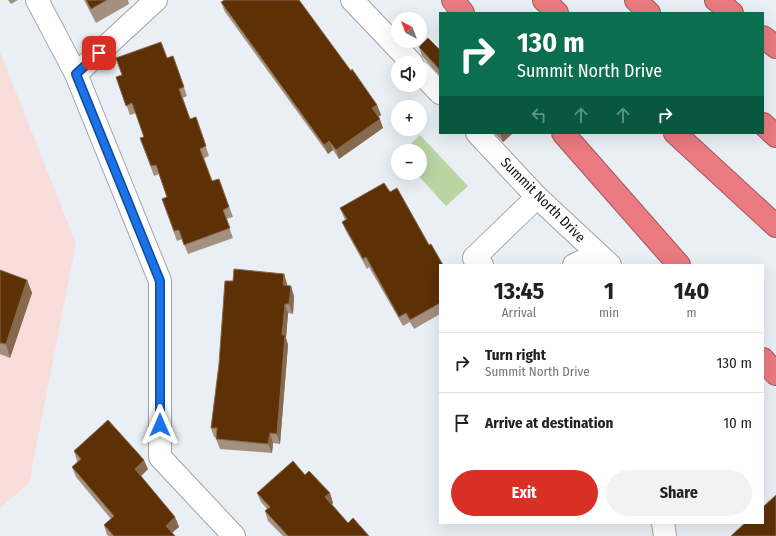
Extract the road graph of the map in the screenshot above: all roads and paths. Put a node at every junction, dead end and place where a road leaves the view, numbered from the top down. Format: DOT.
graph roads {
  1 [pos="37,0"];
  2 [pos="156,0"];
  3 [pos="352,0"];
  4 [pos="453,0"];
  5 [pos="544,0"];
  6 [pos="636,0"];
  7 [pos="716,0"];
  8 [pos="462,12"];
  9 [pos="556,12"];
  10 [pos="648,12"];
  11 [pos="731,12"];
  12 [pos="764,38"];
  13 [pos="776,47"];
  14 [pos="405,56"];
  15 [pos="76,74"];
  16 [pos="427,79"];
  17 [pos="439,92"];
  18 [pos="764,125"];
  19 [pos="478,134"];
  20 [pos="564,134"];
  21 [pos="676,134"];
  22 [pos="776,136"];
  23 [pos="537,197"];
  24 [pos="773,224"];
  25 [pos="604,260"];
  26 [pos="481,264"];
  27 [pos="580,264"];
  28 [pos="678,264"];
  29 [pos="764,361"];
  30 [pos="776,374"];
  31 [pos="662,524"];
  32 [pos="234,536"];
  33 [pos="664,536"];
  1 -- 15 [label="street"];
  2 -- 15 [label="street"];
  3 -- 14 [label="street"];
  4 -- 8 [label="highway"];
  5 -- 9 [label="highway"];
  6 -- 10 [label="highway"];
  7 -- 11 [label="highway"];
  12 -- 13 [label="highway"];
  15 -- 32 [label="street"];
  16 -- 17 [label="street"];
  18 -- 22 [label="highway"];
  19 -- 23 [label="street, Summit North Drive"];
  20 -- 28 [label="highway"];
  21 -- 24 [label="highway"];
  23 -- 25 [label="street, Summit North Drive"];
  23 -- 26 [label="street"];
  25 -- 27 [label="street"];
  29 -- 30 [label="highway"];
  31 -- 33 [label="street"];
}
